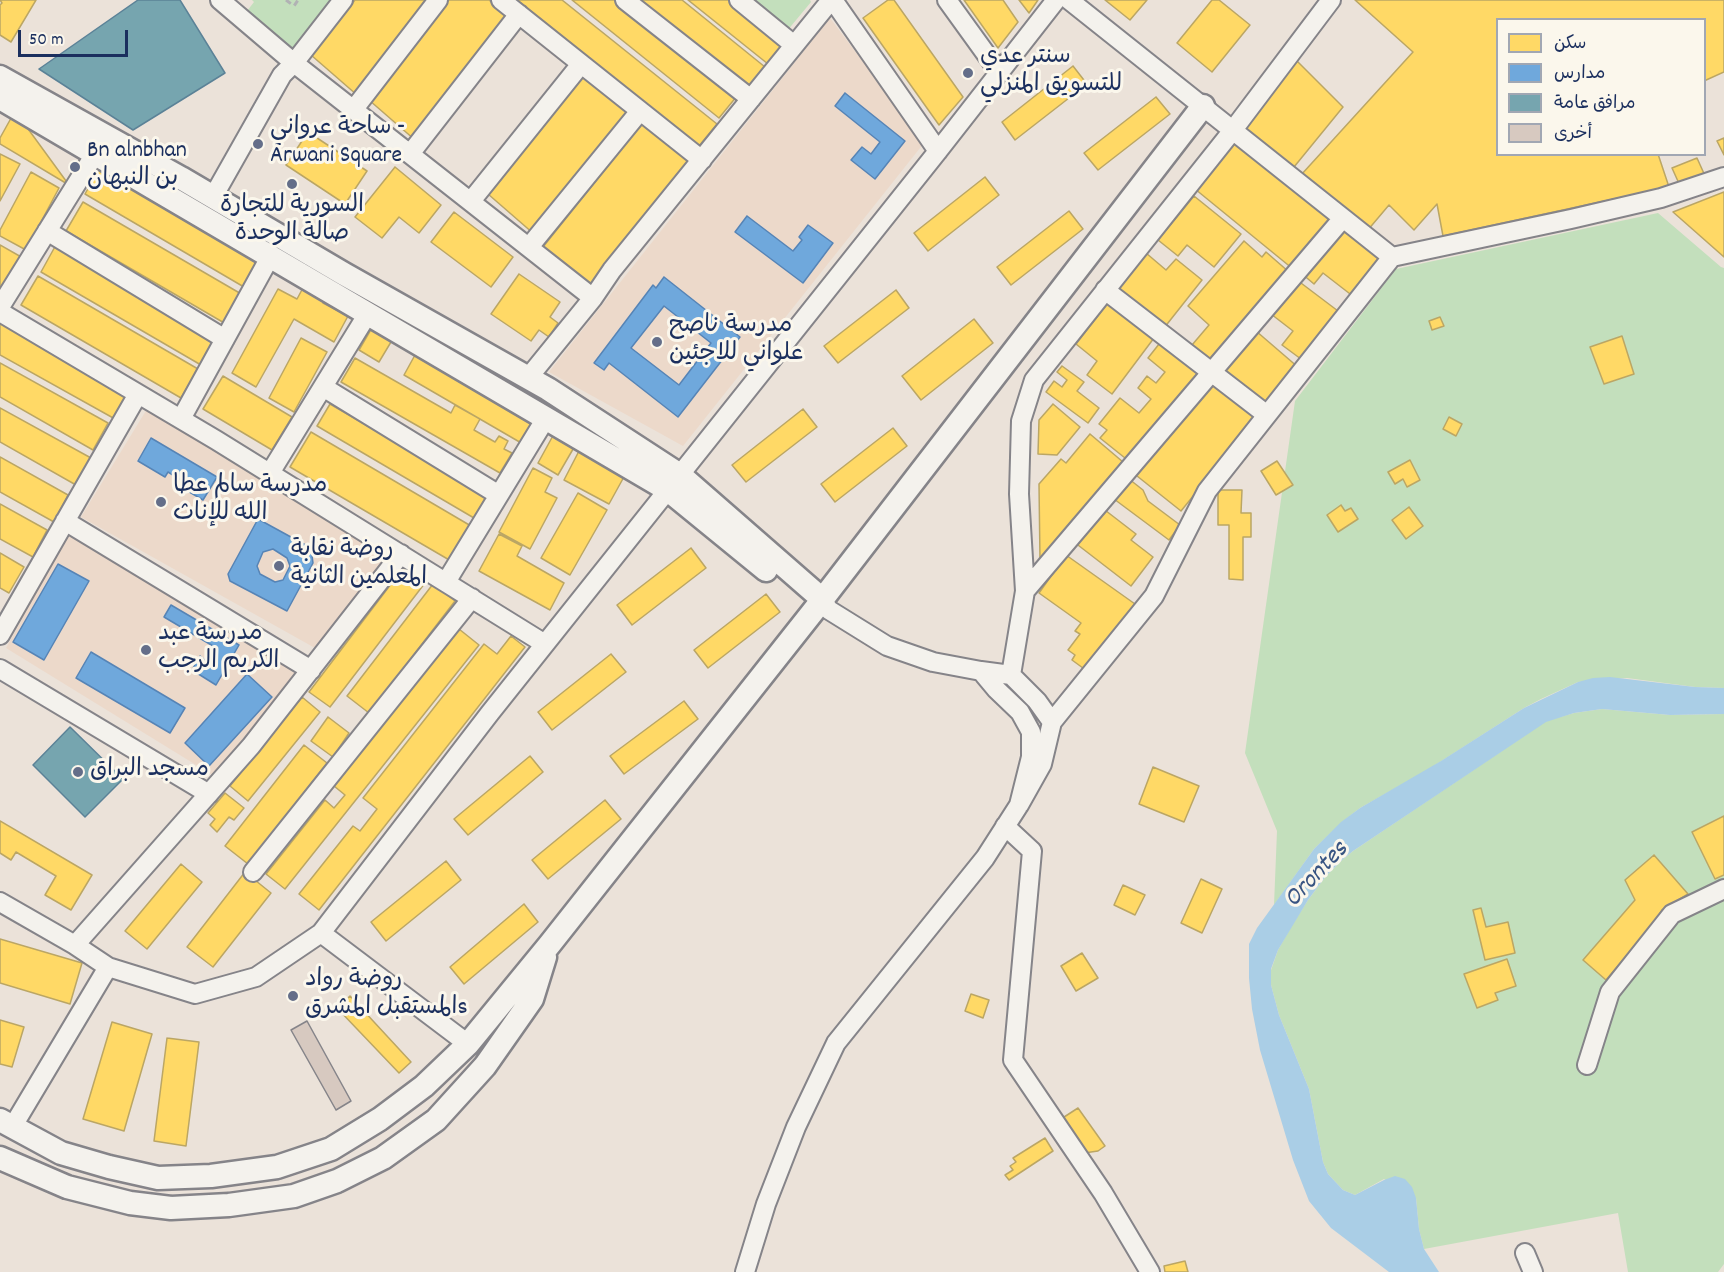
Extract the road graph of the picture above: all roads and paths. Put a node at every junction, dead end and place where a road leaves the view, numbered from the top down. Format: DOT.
graph roads {
  1 [pos="220,0"];
  2 [pos="286,0"];
  3 [pos="298,0"];
  4 [pos="343,0"];
  5 [pos="438,0"];
  6 [pos="501,0"];
  7 [pos="625,0"];
  8 [pos="739,0"];
  9 [pos="832,0"];
  10 [pos="947,0"];
  11 [pos="1056,0"];
  12 [pos="1069,0"];
  13 [pos="1331,0"];
  14 [pos="519,14"];
  15 [pos="794,45"];
  16 [pos="294,63"];
  17 [pos="581,64"];
  18 [pos="999,72"];
  19 [pos="0,77"];
  20 [pos="0,98"];
  21 [pos="750,99"];
  22 [pos="1203,106"];
  23 [pos="354,109"];
  24 [pos="640,111"];
  25 [pos="1233,130"];
  26 [pos="938,152"];
  27 [pos="94,154"];
  28 [pos="410,154"];
  29 [pos="702,160"];
  30 [pos="1724,177"];
  31 [pos="213,197"];
  32 [pos="471,201"];
  33 [pos="1342,218"];
  34 [pos="47,231"];
  35 [pos="529,247"];
  36 [pos="270,257"];
  37 [pos="1392,257"];
  38 [pos="1106,290"];
  39 [pos="593,298"];
  40 [pos="0,307"];
  41 [pos="0,312"];
  42 [pos="367,315"];
  43 [pos="225,339"];
  44 [pos="1212,372"];
  45 [pos="528,378"];
  46 [pos="323,387"];
  47 [pos="138,394"];
  48 [pos="1267,415"];
  49 [pos="546,418"];
  50 [pos="181,419"];
  51 [pos="270,473"];
  52 [pos="674,483"];
  53 [pos="499,495"];
  54 [pos="65,521"];
  55 [pos="401,554"];
  56 [pos="446,582"];
  57 [pos="1025,591"];
  58 [pos="472,598"];
  59 [pos="822,606"];
  60 [pos="0,635"];
  61 [pos="545,644"];
  62 [pos="0,669"];
  63 [pos="310,670"];
  64 [pos="981,671"];
  65 [pos="1011,675"];
  66 [pos="1052,722"];
  67 [pos="209,794"];
  68 [pos="1019,805"];
  69 [pos="1005,826"];
  70 [pos="254,872"];
  71 [pos="1724,889"];
  72 [pos="0,902"];
  73 [pos="321,933"];
  74 [pos="549,944"];
  75 [pos="75,945"];
  76 [pos="108,967"];
  77 [pos="468,1044"];
  78 [pos="1587,1065"];
  79 [pos="6,1123"];
  80 [pos="0,1158"];
  81 [pos="1525,1254"];
  82 [pos="745,1272"];
  83 [pos="1150,1272"];
  84 [pos="1533,1272"];
  1 -- 16 [label="street"];
  2 -- 3 [label="path"];
  4 -- 16 [label="street"];
  5 -- 23 [label="street"];
  6 -- 14 [label="street"];
  7 -- 21 [label="street"];
  8 -- 15 [label="street"];
  9 -- 15 [label="street"];
  9 -- 26 [label="street"];
  10 -- 18 [label="street"];
  11 -- 18 [label="street"];
  12 -- 22 [label="street"];
  13 -- 25 [label="street"];
  14 -- 17 [label="street"];
  14 -- 28 [label="street"];
  15 -- 21 [label="street"];
  16 -- 23 [label="street"];
  16 -- 31 [label="street"];
  17 -- 24 [label="street"];
  17 -- 32 [label="street"];
  18 -- 26 [label="street"];
  19 -- 31 [label="main road"];
  20 -- 27 [label="main road"];
  21 -- 29 [label="street"];
  22 -- 25 [label="street"];
  22 -- 59 [label="main road"];
  23 -- 28 [label="street"];
  24 -- 29 [label="street"];
  24 -- 35 [label="street"];
  25 -- 33 [label="street"];
  25 -- 38 [label="street"];
  26 -- 52 [label="street"];
  27 -- 34 [label="street"];
  27 -- 36 [label="main road"];
  28 -- 32 [label="street"];
  29 -- 39 [label="street"];
  30 -- 37 [label="street"];
  31 -- 45 [label="main road"];
  32 -- 35 [label="street"];
  33 -- 37 [label="street"];
  33 -- 44 [label="street"];
  34 -- 40 [label="street"];
  34 -- 43 [label="street"];
  35 -- 39 [label="street"];
  36 -- 42 [label="main road"];
  36 -- 43 [label="street"];
  37 -- 48 [label="street"];
  38 -- 44 [label="street"];
  38 -- 57 [label="street"];
  39 -- 45 [label="street"];
  41 -- 47 [label="street"];
  42 -- 46 [label="street"];
  42 -- 49 [label="main road"];
  43 -- 50 [label="street"];
  44 -- 48 [label="street"];
  44 -- 57 [label="street"];
  45 -- 52 [label="main road"];
  46 -- 51 [label="street"];
  46 -- 53 [label="street"];
  47 -- 50 [label="street"];
  47 -- 54 [label="street"];
  48 -- 66 [label="street"];
  49 -- 52 [label="main road"];
  49 -- 53 [label="street"];
  50 -- 51 [label="street"];
  51 -- 55 [label="street"];
  52 -- 59 [label="main road"];
  52 -- 61 [label="street"];
  53 -- 56 [label="street"];
  54 -- 60 [label="street"];
  54 -- 63 [label="street"];
  55 -- 56 [label="street"];
  55 -- 63 [label="street"];
  56 -- 58 [label="street"];
  57 -- 65 [label="street"];
  58 -- 61 [label="street"];
  58 -- 70 [label="street"];
  59 -- 64 [label="street"];
  59 -- 74 [label="main road"];
  61 -- 73 [label="street"];
  62 -- 67 [label="street"];
  63 -- 67 [label="street"];
  64 -- 65 [label="street"];
  64 -- 68 [label="street"];
  65 -- 66 [label="street"];
  66 -- 68 [label="street"];
  67 -- 75 [label="street"];
  68 -- 69 [label="street"];
  69 -- 82 [label="street"];
  69 -- 83 [label="street"];
  71 -- 78 [label="street"];
  72 -- 75 [label="street"];
  73 -- 76 [label="street"];
  73 -- 77 [label="street"];
  74 -- 77 [label="main road"];
  74 -- 80 [label="main road"];
  75 -- 76 [label="street"];
  76 -- 79 [label="street"];
  77 -- 79 [label="main road"];
  81 -- 84 [label="street"];
}
